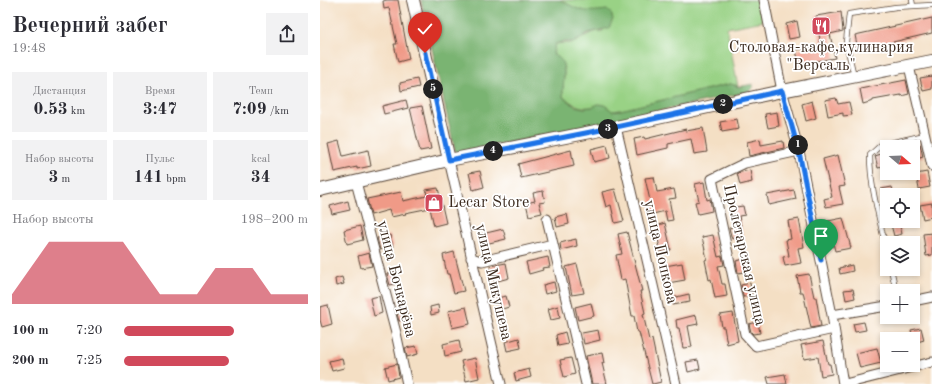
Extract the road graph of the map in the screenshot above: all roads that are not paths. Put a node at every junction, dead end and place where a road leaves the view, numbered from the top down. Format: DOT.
graph roads {
  1 [pos="413,0"];
  2 [pos="764,0"];
  3 [pos="912,0"];
  4 [pos="932,5"];
  5 [pos="913,6"];
  6 [pos="932,61"];
  7 [pos="909,66"];
  8 [pos="854,77"];
  9 [pos="782,91"];
  10 [pos="616,127"];
  11 [pos="925,135"];
  12 [pos="799,152"];
  13 [pos="449,160"];
  14 [pos="932,166"];
  15 [pos="356,182"];
  16 [pos="320,190"];
  17 [pos="547,219"];
  18 [pos="883,236"];
  19 [pos="553,244"];
  20 [pos="471,258"];
  21 [pos="932,297"];
  22 [pos="920,300"];
  23 [pos="880,307"];
  24 [pos="832,315"];
  25 [pos="834,329"];
  26 [pos="932,362"];
  27 [pos="407,384"];
  28 [pos="501,384"];
  29 [pos="586,384"];
  30 [pos="676,384"];
  31 [pos="844,384"];
  1 -- 13 [label="street, улица Микушева"];
  2 -- 9 [label="street"];
  3 -- 5 [label="lane"];
  4 -- 5 [label="lane"];
  5 -- 8 [label="lane"];
  6 -- 7 [label="street"];
  7 -- 8 [label="street"];
  7 -- 11 [label="street"];
  8 -- 9 [label="street"];
  9 -- 10 [label="street"];
  9 -- 12 [label="street"];
  10 -- 13 [label="street"];
  10 -- 30 [label="street, улица Попкова"];
  11 -- 14 [label="street"];
  11 -- 18 [label="lane"];
  12 -- 24 [label="street"];
  12 -- 25 [label="street, Пролетарская улица"];
  13 -- 15 [label="street"];
  13 -- 20 [label="street, улица Микушева"];
  15 -- 16 [label="street"];
  15 -- 27 [label="street, улица Бочкарёва"];
  17 -- 19 [label="street"];
  19 -- 20 [label="street"];
  19 -- 29 [label="street"];
  20 -- 28 [label="street, улица Микушева"];
  21 -- 22 [label="street"];
  23 -- 24 [label="street"];
  24 -- 25 [label="street"];
  25 -- 31 [label="street"];
  26 -- 31 [label="street"];
}
